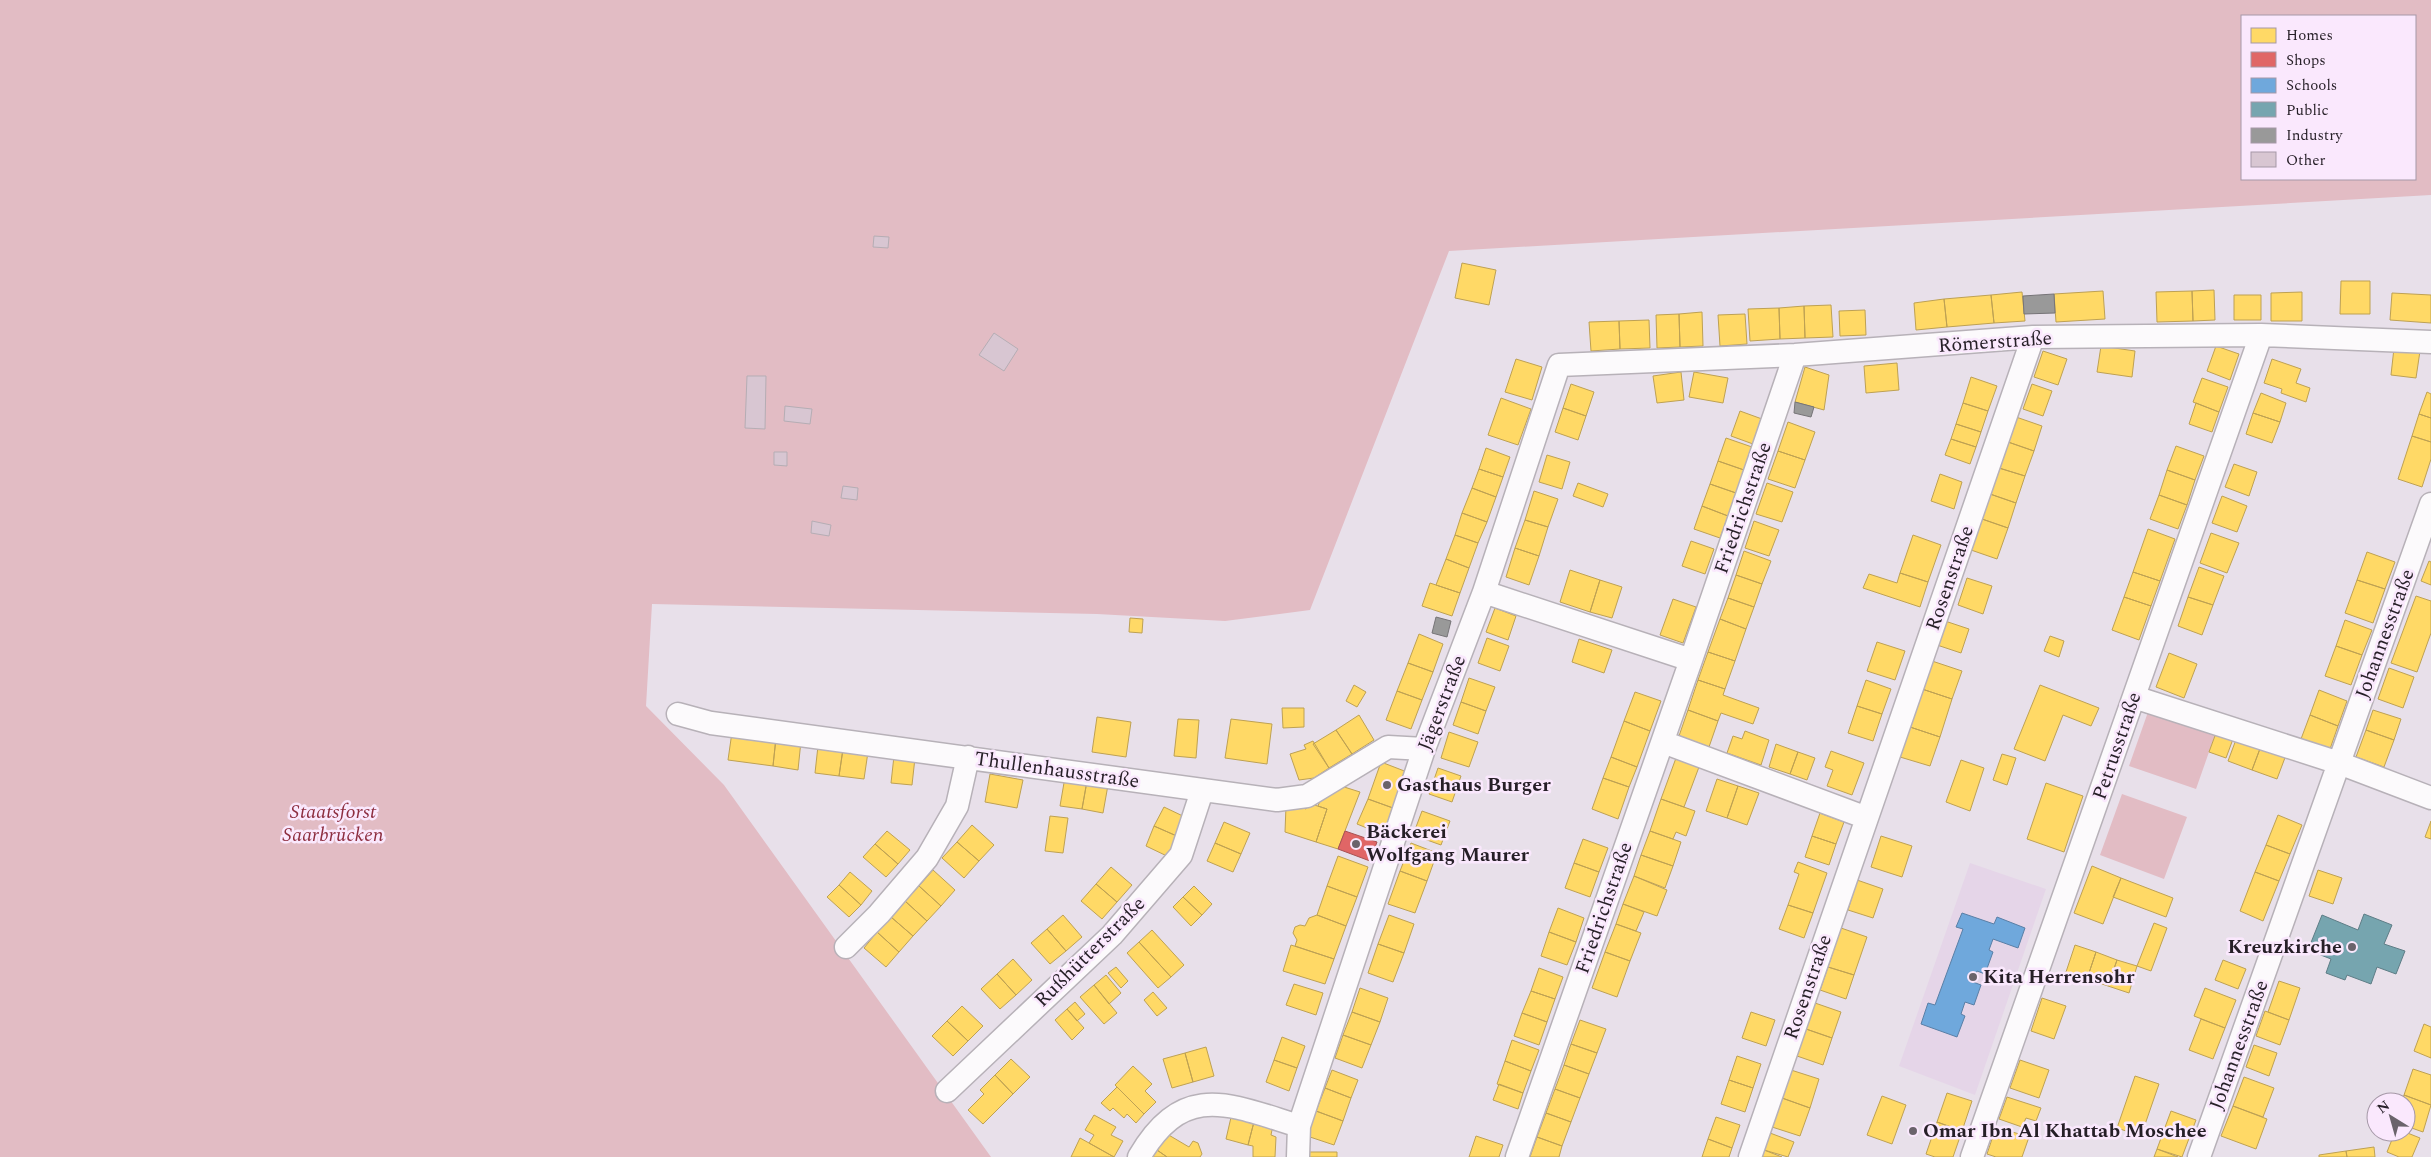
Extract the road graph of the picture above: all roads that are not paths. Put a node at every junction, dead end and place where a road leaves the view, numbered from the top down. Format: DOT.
graph roads {
  1 [pos="2261,335"];
  2 [pos="2033,338"];
  3 [pos="2431,342"];
  4 [pos="1795,355"];
  5 [pos="1559,365"];
  6 [pos="2431,504"];
  7 [pos="1484,592"];
  8 [pos="1692,660"];
  9 [pos="2134,697"];
  10 [pos="678,714"];
  11 [pos="1663,742"];
  12 [pos="1424,749"];
  13 [pos="968,757"];
  14 [pos="2339,763"];
  15 [pos="1202,791"];
  16 [pos="2431,798"];
  17 [pos="1867,818"];
  18 [pos="846,946"];
  19 [pos="947,1091"];
  20 [pos="1299,1126"];
  21 [pos="1139,1157"];
  22 [pos="1298,1157"];
  23 [pos="1517,1157"];
  24 [pos="1750,1157"];
  25 [pos="1972,1157"];
  26 [pos="2199,1157"];
  1 -- 2 [label="street, Römerstraße"];
  1 -- 3 [label="street, Römerstraße"];
  1 -- 9 [label="street, Petrusstraße"];
  2 -- 4 [label="street, Römerstraße"];
  2 -- 17 [label="street, Rosenstraße"];
  4 -- 5 [label="street, Römerstraße"];
  4 -- 8 [label="street, Friedrichstraße"];
  5 -- 7 [label="street, Jägerstraße"];
  6 -- 14 [label="street, Johannesstraße"];
  7 -- 8 [label="street"];
  7 -- 12 [label="street, Jägerstraße"];
  8 -- 11 [label="street, Friedrichstraße"];
  9 -- 14 [label="street"];
  9 -- 25 [label="street, Petrusstraße"];
  10 -- 13 [label="street, Thullenhausstraße"];
  11 -- 17 [label="street"];
  11 -- 23 [label="street, Friedrichstraße"];
  12 -- 15 [label="street, Thullenhausstraße"];
  12 -- 20 [label="street, Jägerstraße"];
  13 -- 15 [label="street, Thullenhausstraße"];
  13 -- 18 [label="street"];
  14 -- 16 [label="street"];
  14 -- 26 [label="street, Johannesstraße"];
  15 -- 19 [label="street, Rußhütterstraße"];
  17 -- 24 [label="street, Rosenstraße"];
  20 -- 21 [label="street"];
  20 -- 22 [label="street, Jägerstraße"];
}
